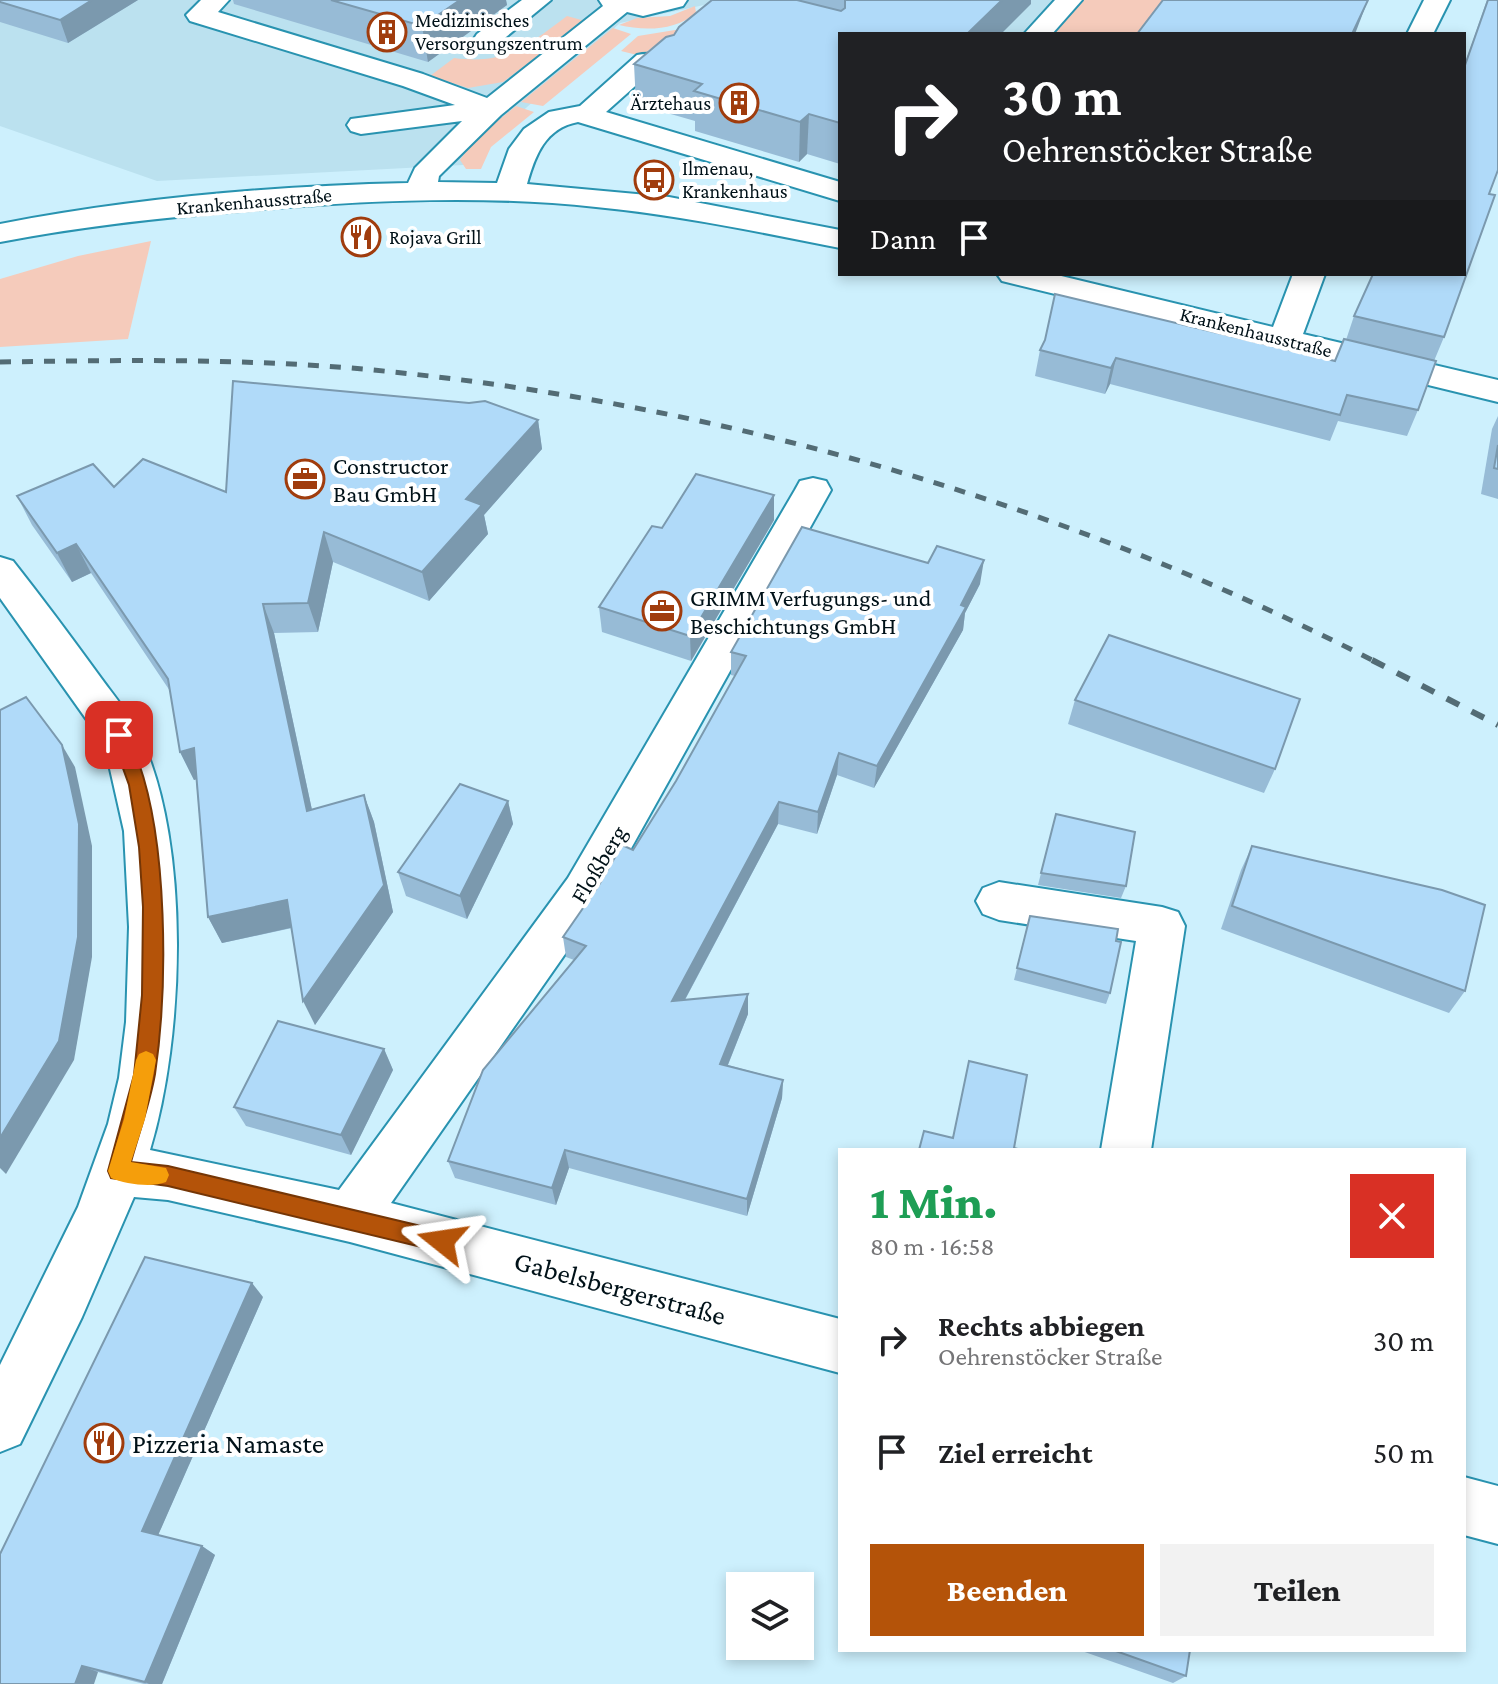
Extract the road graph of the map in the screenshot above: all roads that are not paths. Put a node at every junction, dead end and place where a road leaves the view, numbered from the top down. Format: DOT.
graph roads {
  1 [pos="216,0"];
  2 [pos="674,0"];
  3 [pos="1069,0"];
  4 [pos="1437,0"];
  5 [pos="553,3"];
  6 [pos="612,7"];
  7 [pos="1039,32"];
  8 [pos="1421,32"];
  9 [pos="486,40"];
  10 [pos="663,66"];
  11 [pos="491,109"];
  12 [pos="586,115"];
  13 [pos="361,125"];
  14 [pos="422,190"];
  15 [pos="510,191"];
  16 [pos="838,191"];
  17 [pos="0,233"];
  18 [pos="838,239"];
  19 [pos="1025,276"];
  20 [pos="1308,276"];
  21 [pos="1285,339"];
  22 [pos="1498,391"];
  23 [pos="813,490"];
  24 [pos="0,570"];
  25 [pos="999,901"];
  26 [pos="1126,1148"];
  27 [pos="118,1171"];
  28 [pos="350,1217"];
  29 [pos="838,1345"];
  30 [pos="0,1424"];
  31 [pos="1466,1507"];
  32 [pos="1498,1515"];
  1 -- 11 [label="street"];
  2 -- 6 [label="street"];
  3 -- 7 [label="street"];
  4 -- 8 [label="street"];
  5 -- 6 [label="street"];
  5 -- 9 [label="street"];
  6 -- 11 [label="street"];
  10 -- 12 [label="street"];
  11 -- 13 [label="street"];
  11 -- 14 [label="street"];
  12 -- 15 [label="street"];
  12 -- 16 [label="street"];
  14 -- 15 [label="street, Krankenhausstraße"];
  14 -- 17 [label="street, Krankenhausstraße"];
  15 -- 18 [label="street, Krankenhausstraße"];
  19 -- 21 [label="street, Krankenhausstraße"];
  20 -- 21 [label="street"];
  21 -- 22 [label="street, Krankenhausstraße"];
  23 -- 28 [label="street, Floßberg"];
  24 -- 27 [label="street"];
  25 -- 26 [label="street"];
  27 -- 28 [label="street, Gabelsbergerstraße"];
  27 -- 30 [label="street"];
  28 -- 29 [label="street, Gabelsbergerstraße"];
  31 -- 32 [label="street"];
}
